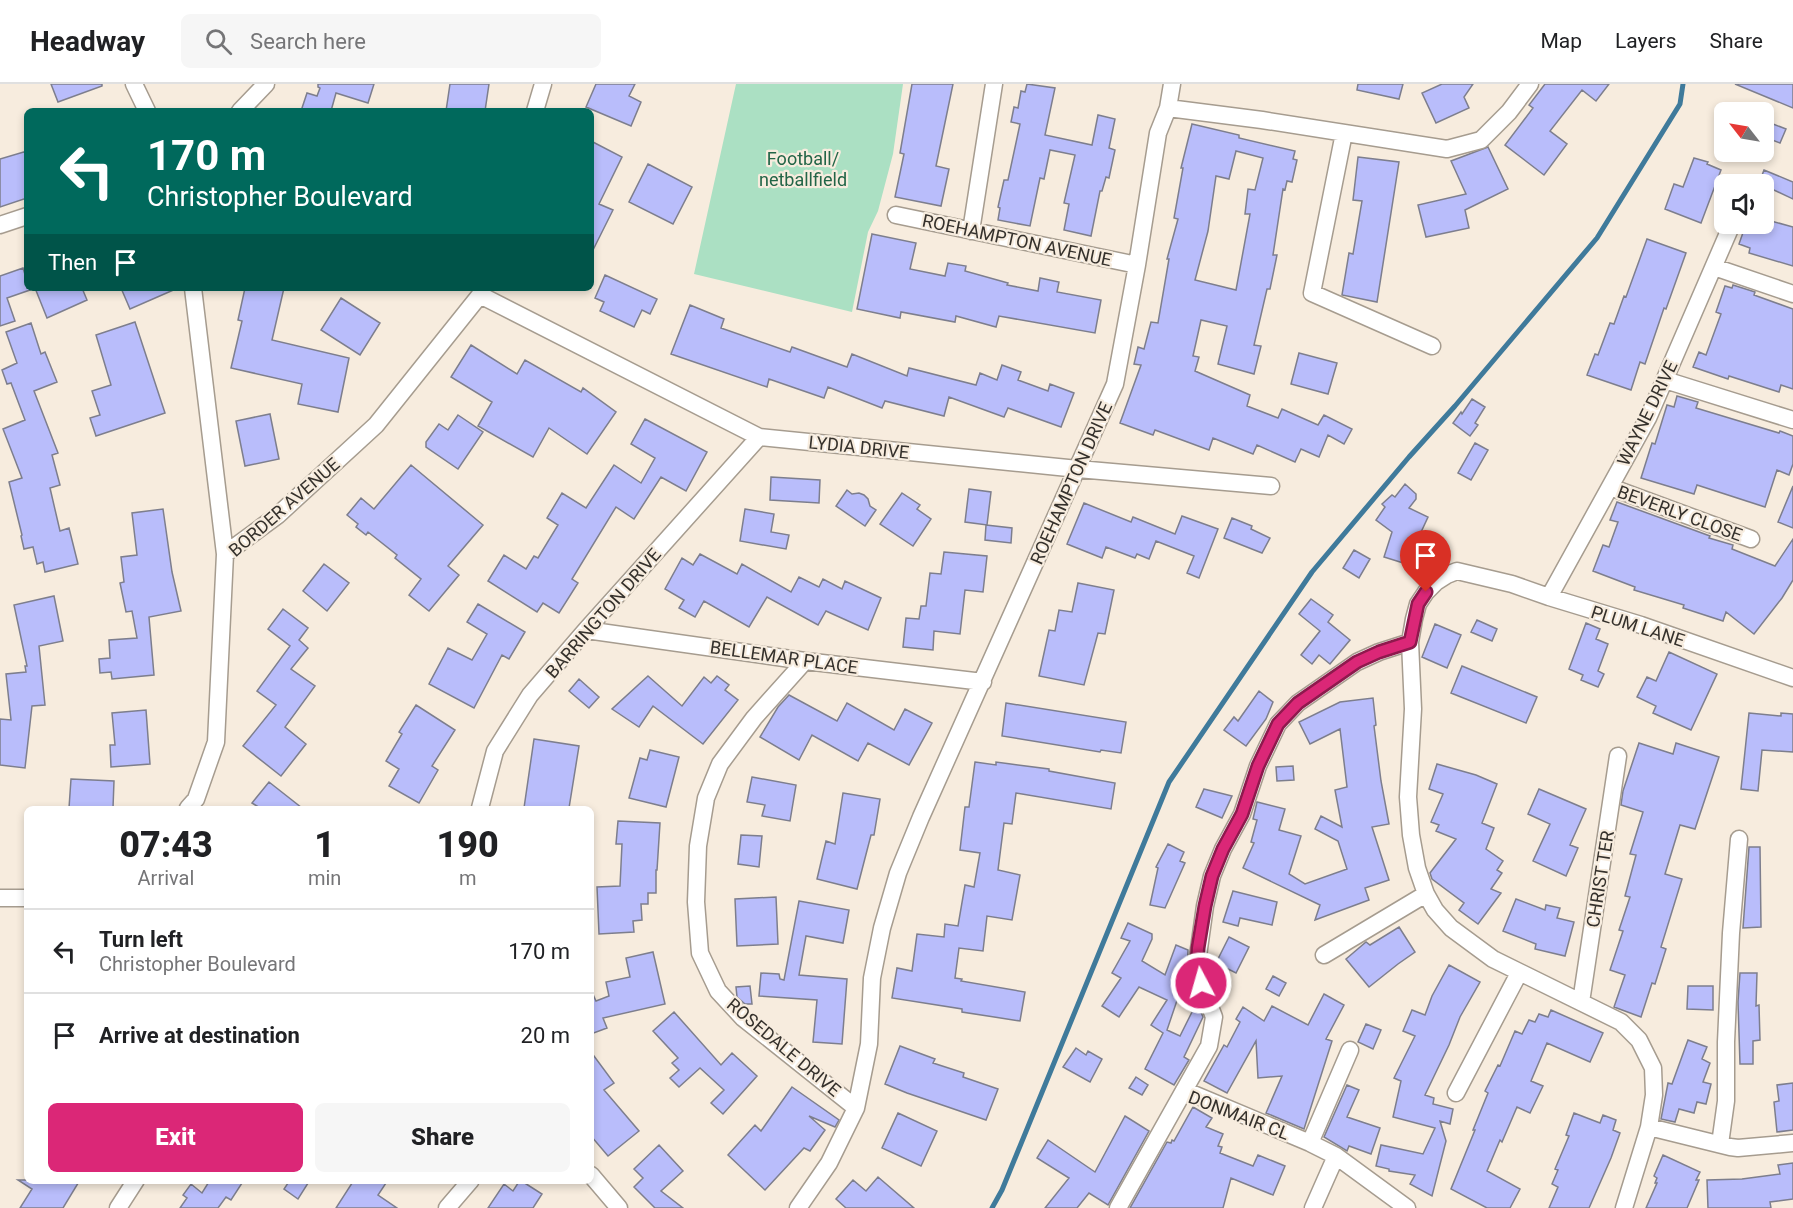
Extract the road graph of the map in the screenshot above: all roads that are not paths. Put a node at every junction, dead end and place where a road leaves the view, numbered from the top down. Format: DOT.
graph roads {
  1 [pos="134,84"];
  2 [pos="266,84"];
  3 [pos="543,84"];
  4 [pos="994,84"];
  5 [pos="1172,84"];
  6 [pos="1530,84"];
  7 [pos="146,108"];
  8 [pos="243,108"];
  9 [pos="536,108"];
  10 [pos="1168,108"];
  11 [pos="1344,133"];
  12 [pos="896,215"];
  13 [pos="24,217"];
  14 [pos="0,225"];
  15 [pos="971,231"];
  16 [pos="1728,234"];
  17 [pos="1137,265"];
  18 [pos="1714,267"];
  19 [pos="194,291"];
  20 [pos="482,292"];
  21 [pos="1793,294"];
  22 [pos="1432,346"];
  23 [pos="1665,380"];
  24 [pos="1793,420"];
  25 [pos="759,437"];
  26 [pos="1078,469"];
  27 [pos="1271,486"];
  28 [pos="1610,488"];
  29 [pos="1751,539"];
  30 [pos="225,554"];
  31 [pos="1549,597"];
  32 [pos="586,630"];
  33 [pos="1410,642"];
  34 [pos="805,661"];
  35 [pos="1793,678"];
  36 [pos="983,682"];
  37 [pos="1618,756"];
  38 [pos="190,806"];
  39 [pos="481,806"];
  40 [pos="1739,839"];
  41 [pos="1426,894"];
  42 [pos="0,898"];
  43 [pos="24,898"];
  44 [pos="1324,955"];
  45 [pos="1520,973"];
  46 [pos="1581,1002"];
  47 [pos="1350,1050"];
  48 [pos="1184,1090"];
  49 [pos="1456,1093"];
  50 [pos="856,1108"];
  51 [pos="1649,1127"];
  52 [pos="1310,1143"];
  53 [pos="1793,1143"];
  54 [pos="1720,1144"];
  55 [pos="1336,1156"];
  56 [pos="594,1179"];
  57 [pos="133,1184"];
  58 [pos="468,1184"];
  59 [pos="118,1208"];
  60 [pos="447,1208"];
  61 [pos="619,1208"];
  62 [pos="798,1208"];
  63 [pos="1118,1208"];
  64 [pos="1313,1208"];
  65 [pos="1407,1208"];
  66 [pos="1624,1208"];
  1 -- 7 [label="street"];
  2 -- 8 [label="street"];
  3 -- 9 [label="street"];
  4 -- 15 [label="street"];
  5 -- 10 [label="street, ROEHAMPTON DRIVE"];
  6 -- 11 [label="street"];
  10 -- 11 [label="street"];
  10 -- 17 [label="street, ROEHAMPTON DRIVE"];
  11 -- 22 [label="street"];
  12 -- 15 [label="street, ROEHAMPTON AVENUE"];
  13 -- 14 [label="street"];
  15 -- 17 [label="street, ROEHAMPTON AVENUE"];
  16 -- 18 [label="street, WAYNE DRIVE"];
  17 -- 26 [label="street, ROEHAMPTON DRIVE"];
  18 -- 21 [label="street"];
  18 -- 23 [label="street, WAYNE DRIVE"];
  19 -- 30 [label="street"];
  20 -- 25 [label="street, LYDIA DRIVE"];
  20 -- 30 [label="street, BORDER AVENUE"];
  23 -- 24 [label="street"];
  23 -- 28 [label="street, WAYNE DRIVE"];
  25 -- 26 [label="street, LYDIA DRIVE"];
  25 -- 32 [label="street, BARRINGTON DRIVE"];
  26 -- 27 [label="street, LYDIA DRIVE"];
  26 -- 36 [label="street, ROEHAMPTON DRIVE"];
  28 -- 29 [label="street, BEVERLY CLOSE"];
  28 -- 31 [label="street, WAYNE DRIVE"];
  30 -- 38 [label="street, BORDER AVENUE"];
  31 -- 33 [label="street, PLUM LANE"];
  31 -- 35 [label="street, PLUM LANE"];
  32 -- 34 [label="street, BELLEMAR PLACE"];
  32 -- 39 [label="street, BARRINGTON DRIVE"];
  33 -- 41 [label="street, PLUM LANE"];
  33 -- 48 [label="street"];
  34 -- 36 [label="street, BELLEMAR PLACE"];
  34 -- 50 [label="street, ROSEDALE DRIVE"];
  36 -- 50 [label="street, ROEHAMPTON DRIVE"];
  37 -- 46 [label="street, CHRIST TER"];
  40 -- 54 [label="street"];
  41 -- 44 [label="street"];
  41 -- 45 [label="street, PLUM LANE"];
  42 -- 43 [label="street"];
  45 -- 46 [label="street, PLUM LANE"];
  45 -- 49 [label="street"];
  46 -- 51 [label="street, PLUM LANE"];
  47 -- 52 [label="street"];
  48 -- 52 [label="street, DONMAIR CL"];
  48 -- 63 [label="street, DONMAIR CL"];
  50 -- 62 [label="street, ROEHAMPTON DRIVE"];
  51 -- 54 [label="street"];
  51 -- 66 [label="street, PLUM LANE"];
  52 -- 55 [label="street, DONMAIR CL"];
  53 -- 54 [label="street"];
  55 -- 64 [label="street"];
  55 -- 65 [label="street, DONMAIR CL"];
  56 -- 61 [label="street"];
  57 -- 59 [label="street"];
  58 -- 60 [label="street"];
}
